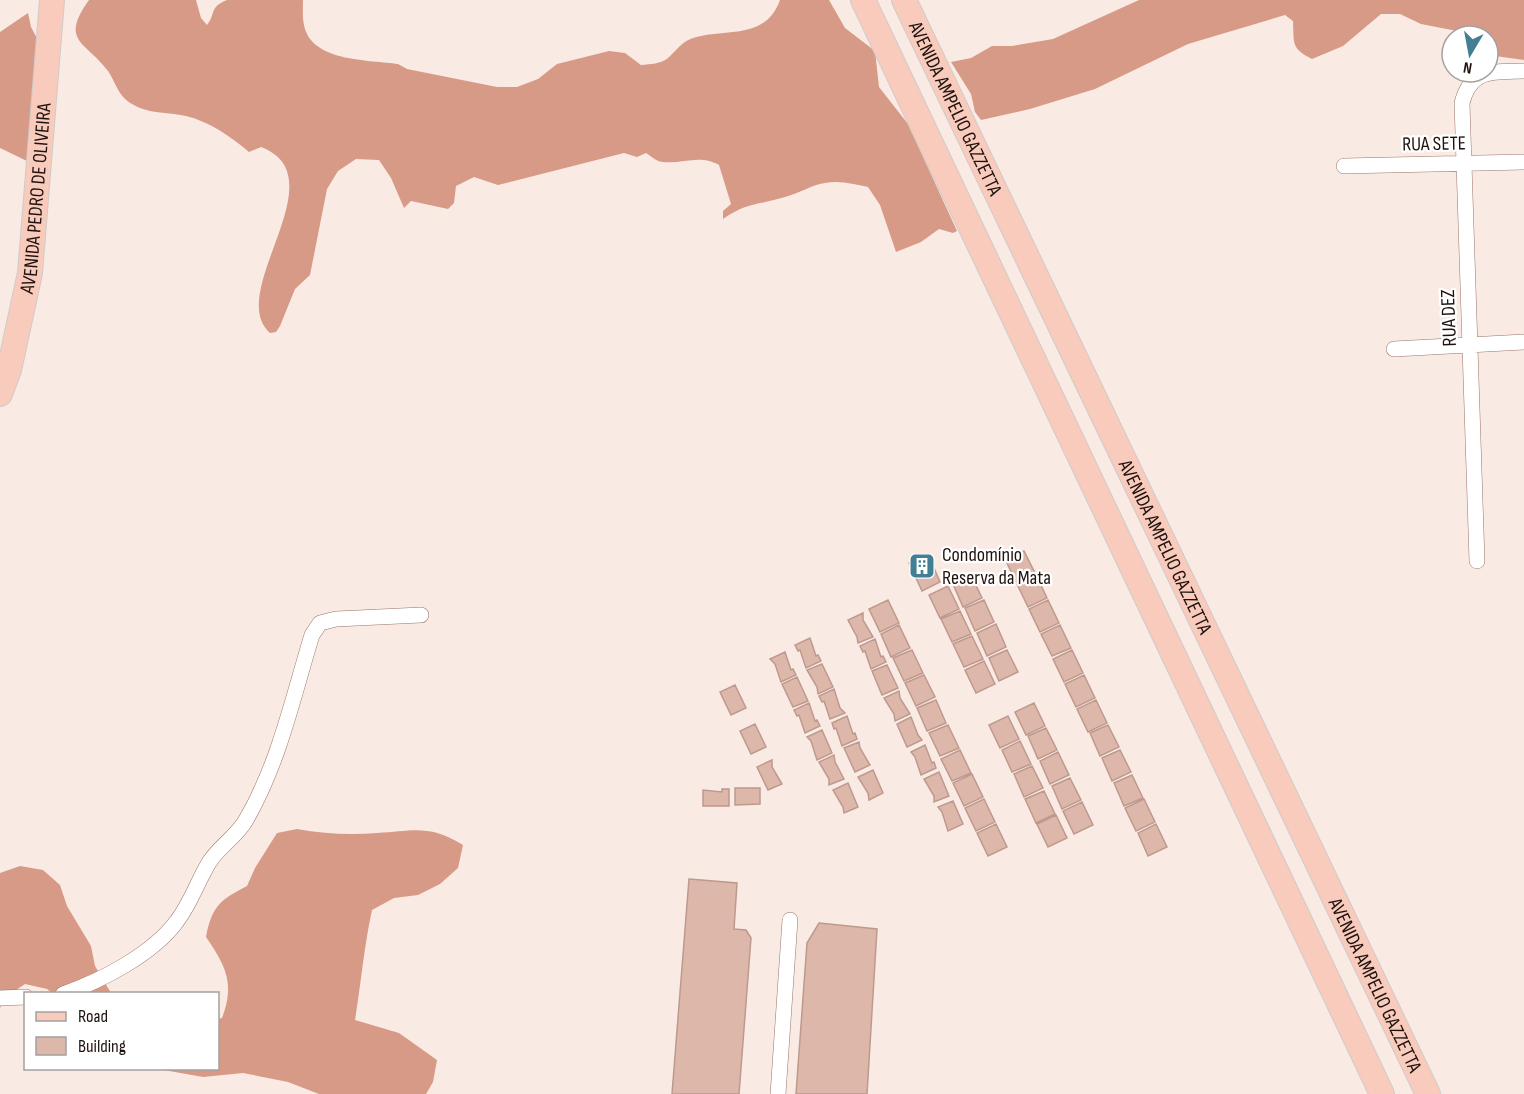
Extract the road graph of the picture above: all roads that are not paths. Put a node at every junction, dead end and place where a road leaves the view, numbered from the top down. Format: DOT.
graph roads {
  1 [pos="863,0"];
  2 [pos="904,0"];
  3 [pos="50,3"];
  4 [pos="1524,71"];
  5 [pos="1524,162"];
  6 [pos="1465,163"];
  7 [pos="1344,166"];
  8 [pos="1524,342"];
  9 [pos="1470,344"];
  10 [pos="1394,349"];
  11 [pos="0,394"];
  12 [pos="1477,561"];
  13 [pos="1188,597"];
  14 [pos="1152,609"];
  15 [pos="421,615"];
  16 [pos="790,920"];
  17 [pos="66,992"];
  18 [pos="24,997"];
  19 [pos="0,998"];
  20 [pos="778,1094"];
  21 [pos="1382,1094"];
  22 [pos="1428,1094"];
  1 -- 14 [label="main road, AVENIDA AMPELIO GAZZETTA"];
  2 -- 13 [label="main road, AVENIDA AMPELIO GAZZETTA"];
  3 -- 11 [label="main road, AVENIDA PEDRO DE OLIVEIRA"];
  4 -- 6 [label="street, RUA DEZ"];
  5 -- 6 [label="street, RUA SETE"];
  6 -- 7 [label="street, RUA SETE"];
  6 -- 9 [label="street, RUA DEZ"];
  8 -- 9 [label="street"];
  9 -- 10 [label="street"];
  9 -- 12 [label="street, RUA DEZ"];
  13 -- 14 [label="main road"];
  13 -- 22 [label="main road, AVENIDA AMPELIO GAZZETTA"];
  14 -- 21 [label="main road, AVENIDA AMPELIO GAZZETTA"];
  15 -- 17 [label="street"];
  16 -- 20 [label="street"];
  18 -- 19 [label="street"];
}
